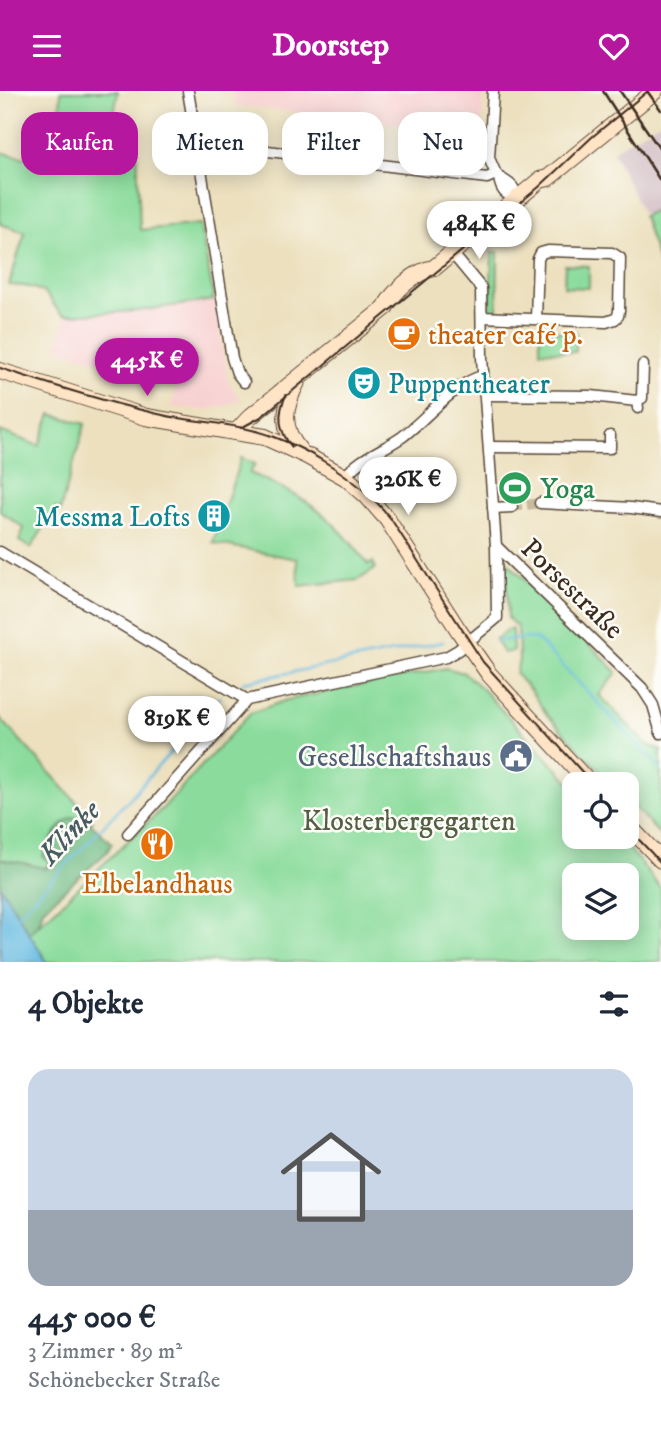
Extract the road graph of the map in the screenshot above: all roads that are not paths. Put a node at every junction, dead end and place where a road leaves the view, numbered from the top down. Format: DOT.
graph roads {
  1 [pos="188,91"];
  2 [pos="493,91"];
  3 [pos="639,91"];
  4 [pos="655,91"];
  5 [pos="191,112"];
  6 [pos="268,151"];
  7 [pos="202,175"];
  8 [pos="498,176"];
  9 [pos="540,180"];
  10 [pos="517,199"];
  11 [pos="452,253"];
  12 [pos="482,317"];
  13 [pos="536,319"];
  14 [pos="643,365"];
  15 [pos="0,371"];
  16 [pos="483,376"];
  17 [pos="299,379"];
  18 [pos="244,383"];
  19 [pos="486,395"];
  20 [pos="237,431"];
  21 [pos="610,436"];
  22 [pos="490,447"];
  23 [pos="305,455"];
  24 [pos="345,477"];
  25 [pos="540,503"];
  26 [pos="494,507"];
  27 [pos="512,507"];
  28 [pos="661,512"];
  29 [pos="496,546"];
  30 [pos="0,552"];
  31 [pos="467,643"];
  32 [pos="247,701"];
  33 [pos="661,733"];
  34 [pos="579,772"];
  35 [pos="128,834"];
  36 [pos="639,837"];
  37 [pos="661,860"];
  1 -- 5 [label="street"];
  2 -- 8 [label="street"];
  3 -- 9 [label="main road"];
  4 -- 9 [label="main road"];
  6 -- 8 [label="street"];
  7 -- 18 [label="street"];
  8 -- 10 [label="street"];
  9 -- 10 [label="main road"];
  10 -- 11 [label="main road"];
  11 -- 12 [label="street, Porsestraße"];
  11 -- 17 [label="main road"];
  12 -- 13 [label="street"];
  12 -- 16 [label="street, Porsestraße"];
  13 -- 13 [label="street"];
  14 -- 19 [label="street"];
  15 -- 20 [label="main road"];
  16 -- 19 [label="street, Porsestraße"];
  16 -- 24 [label="street"];
  17 -- 20 [label="main road"];
  17 -- 23 [label="main road"];
  19 -- 22 [label="street, Porsestraße"];
  20 -- 23 [label="main road"];
  21 -- 22 [label="street"];
  22 -- 26 [label="street, Porsestraße"];
  23 -- 24 [label="main road"];
  24 -- 31 [label="main road"];
  25 -- 28 [label="street"];
  26 -- 27 [label="street"];
  26 -- 29 [label="street, Porsestraße"];
  29 -- 31 [label="street, Porsestraße"];
  29 -- 33 [label="street, Porsestraße"];
  30 -- 32 [label="street"];
  31 -- 32 [label="street"];
  31 -- 34 [label="main road"];
  32 -- 35 [label="street"];
  36 -- 37 [label="main road"];
}
